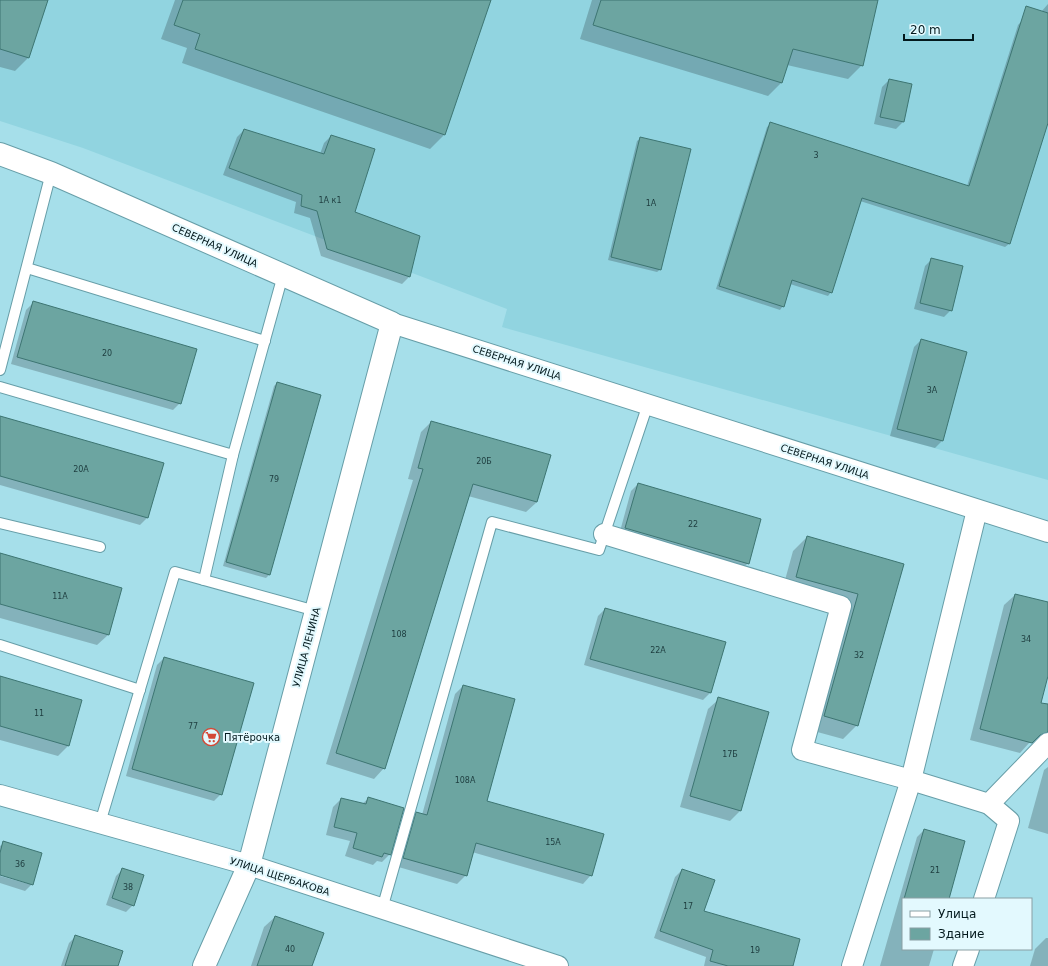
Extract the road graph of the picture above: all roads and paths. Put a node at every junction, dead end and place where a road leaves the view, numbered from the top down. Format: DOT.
graph roads {
  1 [pos="0,154"];
  2 [pos="51,173"];
  3 [pos="27,268"];
  4 [pos="283,275"];
  5 [pos="392,323"];
  6 [pos="265,341"];
  7 [pos="0,370"];
  8 [pos="0,387"];
  9 [pos="648,404"];
  10 [pos="233,455"];
  11 [pos="977,510"];
  12 [pos="0,523"];
  13 [pos="1048,532"];
  14 [pos="604,534"];
  15 [pos="100,547"];
  16 [pos="204,580"];
  17 [pos="316,611"];
  18 [pos="0,645"];
  19 [pos="140,690"];
  20 [pos="1048,744"];
  21 [pos="911,780"];
  22 [pos="0,795"];
  23 [pos="989,804"];
  24 [pos="100,823"];
  25 [pos="249,866"];
  26 [pos="984,898"];
  27 [pos="382,909"];
  28 [pos="969,950"];
  29 [pos="204,966"];
  30 [pos="558,966"];
  31 [pos="852,966"];
  32 [pos="963,966"];
  1 -- 2 [label="street, СЕВЕРНАЯ УЛИЦА"];
  2 -- 3 [label="lane"];
  2 -- 4 [label="street, СЕВЕРНАЯ УЛИЦА"];
  3 -- 6 [label="lane"];
  3 -- 7 [label="lane"];
  4 -- 5 [label="street, СЕВЕРНАЯ УЛИЦА"];
  4 -- 6 [label="lane"];
  5 -- 9 [label="street, СЕВЕРНАЯ УЛИЦА"];
  5 -- 17 [label="street, УЛИЦА ЛЕНИНА"];
  6 -- 10 [label="lane"];
  8 -- 10 [label="lane"];
  9 -- 11 [label="street, СЕВЕРНАЯ УЛИЦА"];
  9 -- 14 [label="lane"];
  10 -- 16 [label="lane"];
  11 -- 13 [label="street, СЕВЕРНАЯ УЛИЦА"];
  11 -- 21 [label="street"];
  12 -- 15 [label="lane"];
  14 -- 21 [label="street"];
  14 -- 27 [label="lane"];
  16 -- 17 [label="lane"];
  16 -- 19 [label="lane"];
  17 -- 25 [label="street, УЛИЦА ЛЕНИНА"];
  18 -- 19 [label="lane"];
  19 -- 24 [label="lane"];
  20 -- 23 [label="street"];
  21 -- 23 [label="street"];
  21 -- 31 [label="street"];
  22 -- 24 [label="street, УЛИЦА ЩЕРБАКОВА"];
  23 -- 26 [label="street"];
  24 -- 25 [label="street, УЛИЦА ЩЕРБАКОВА"];
  25 -- 27 [label="street, УЛИЦА ЩЕРБАКОВА"];
  25 -- 29 [label="street, УЛИЦА ЛЕНИНА"];
  27 -- 30 [label="street, УЛИЦА ЩЕРБАКОВА"];
  28 -- 32 [label="street"];
}
